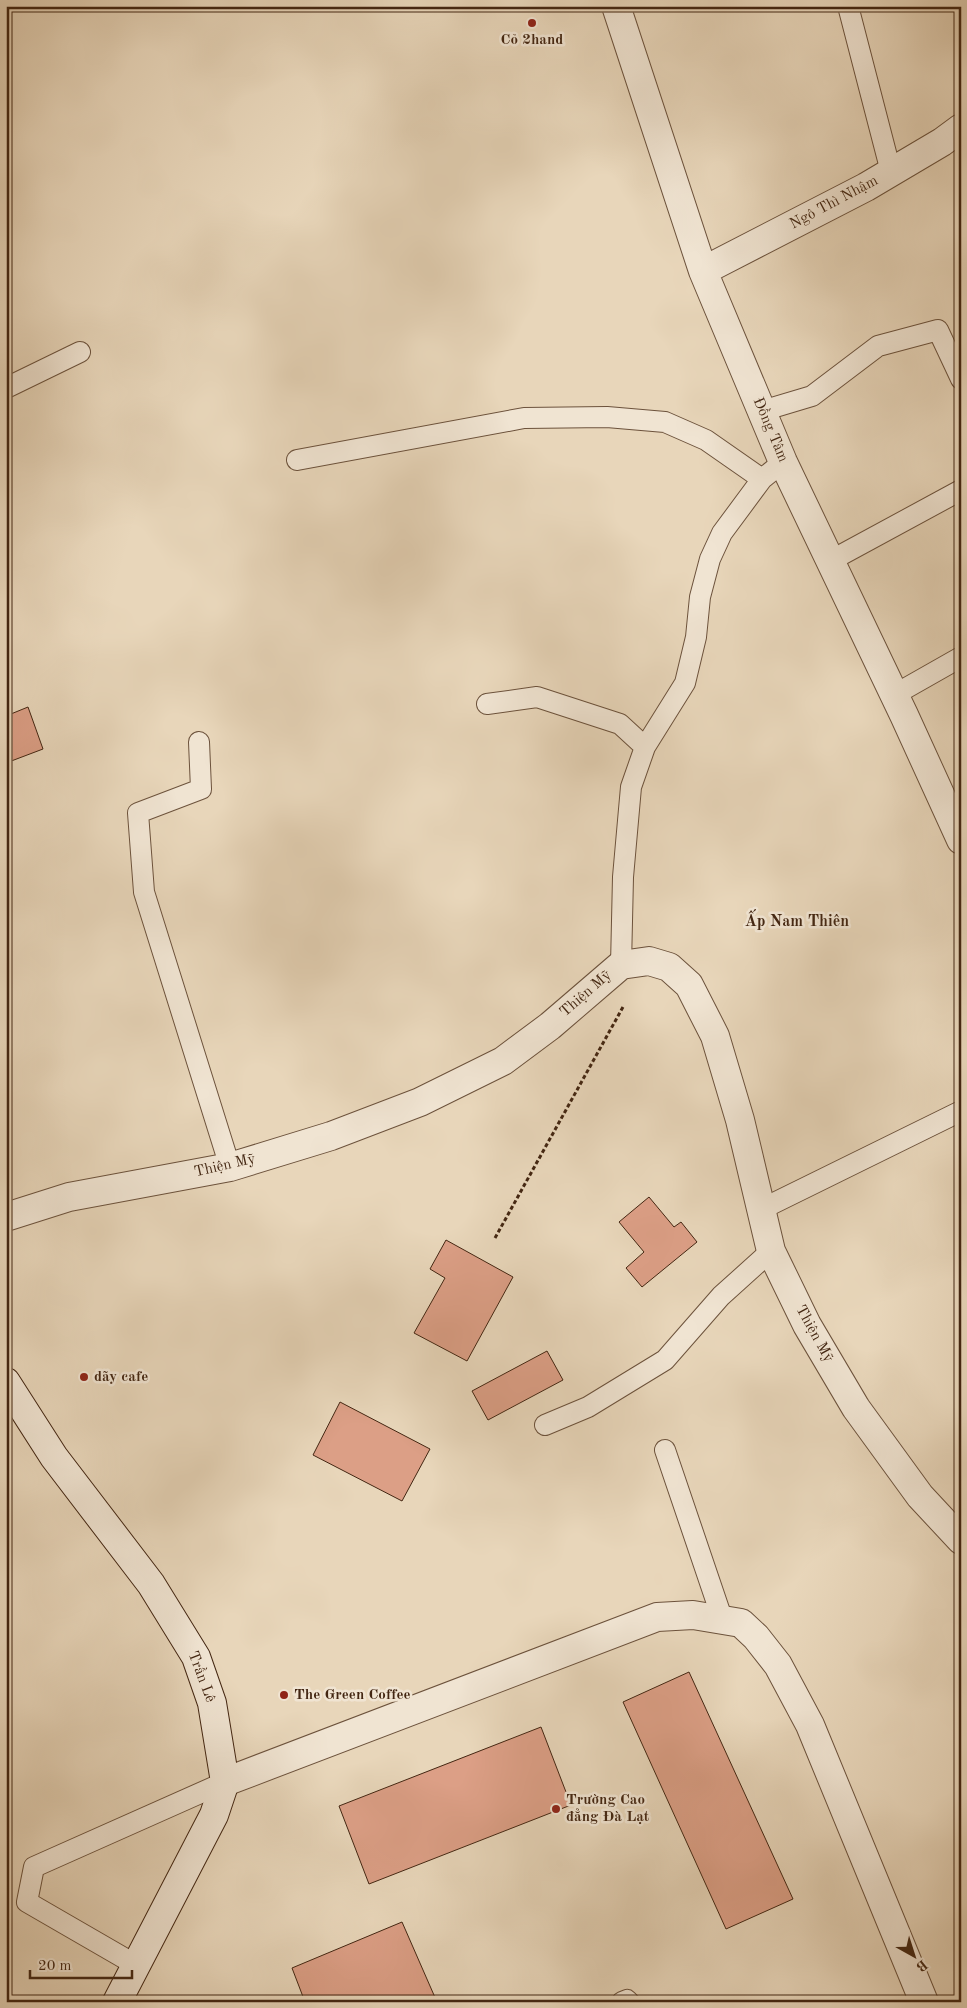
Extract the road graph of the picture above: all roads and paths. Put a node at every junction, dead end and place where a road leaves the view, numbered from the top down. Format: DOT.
graph roads {
  1 [pos="616,6"];
  2 [pos="848,6"];
  3 [pos="961,128"];
  4 [pos="891,172"];
  5 [pos="703,271"];
  6 [pos="80,352"];
  7 [pos="961,379"];
  8 [pos="6,388"];
  9 [pos="762,411"];
  10 [pos="297,460"];
  11 [pos="783,462"];
  12 [pos="762,478"];
  13 [pos="961,490"];
  14 [pos="830,560"];
  15 [pos="961,657"];
  16 [pos="894,694"];
  17 [pos="487,704"];
  18 [pos="199,742"];
  19 [pos="645,747"];
  20 [pos="955,812"];
  21 [pos="961,840"];
  22 [pos="620,965"];
  23 [pos="625,1004"];
  24 [pos="961,1111"];
  25 [pos="230,1167"];
  26 [pos="760,1210"];
  27 [pos="6,1216"];
  28 [pos="495,1238"];
  29 [pos="771,1251"];
  30 [pos="6,1382"];
  31 [pos="545,1425"];
  32 [pos="665,1450"];
  33 [pos="961,1540"];
  34 [pos="722,1618"];
  35 [pos="225,1782"];
  36 [pos="136,1965"];
  37 [pos="117,2002"];
  38 [pos="622,2002"];
  39 [pos="629,2002"];
  40 [pos="924,2002"];
  1 -- 5 [label="street, Đồng Tâm"];
  2 -- 4 [label="lane"];
  3 -- 4 [label="street, Ngô Thì Nhậm"];
  4 -- 5 [label="street, Ngô Thì Nhậm"];
  5 -- 9 [label="street, Đồng Tâm"];
  6 -- 8 [label="lane"];
  7 -- 9 [label="lane"];
  9 -- 11 [label="street, Đồng Tâm"];
  10 -- 12 [label="lane"];
  11 -- 12 [label="lane"];
  11 -- 14 [label="street, Đồng Tâm"];
  12 -- 19 [label="lane"];
  13 -- 14 [label="lane"];
  14 -- 16 [label="street, Đồng Tâm"];
  15 -- 16 [label="lane"];
  16 -- 20 [label="street, Đồng Tâm"];
  17 -- 19 [label="lane"];
  18 -- 25 [label="lane"];
  19 -- 22 [label="lane"];
  20 -- 21 [label="street, Đồng Tâm"];
  22 -- 25 [label="street, Thiện Mỹ"];
  22 -- 26 [label="street, Thiện Mỹ"];
  23 -- 28 [label="path"];
  24 -- 26 [label="lane"];
  25 -- 27 [label="street, Thiện Mỹ"];
  26 -- 29 [label="street, Thiện Mỹ"];
  29 -- 31 [label="lane"];
  29 -- 33 [label="street, Thiện Mỹ"];
  30 -- 35 [label="street, Trần Lê"];
  32 -- 34 [label="lane"];
  34 -- 35 [label="street"];
  34 -- 40 [label="street"];
  35 -- 36 [label="street, Trần Lê"];
  35 -- 36 [label="lane"];
  36 -- 37 [label="street, Trần Lê"];
  38 -- 39 [label="lane"];
}
